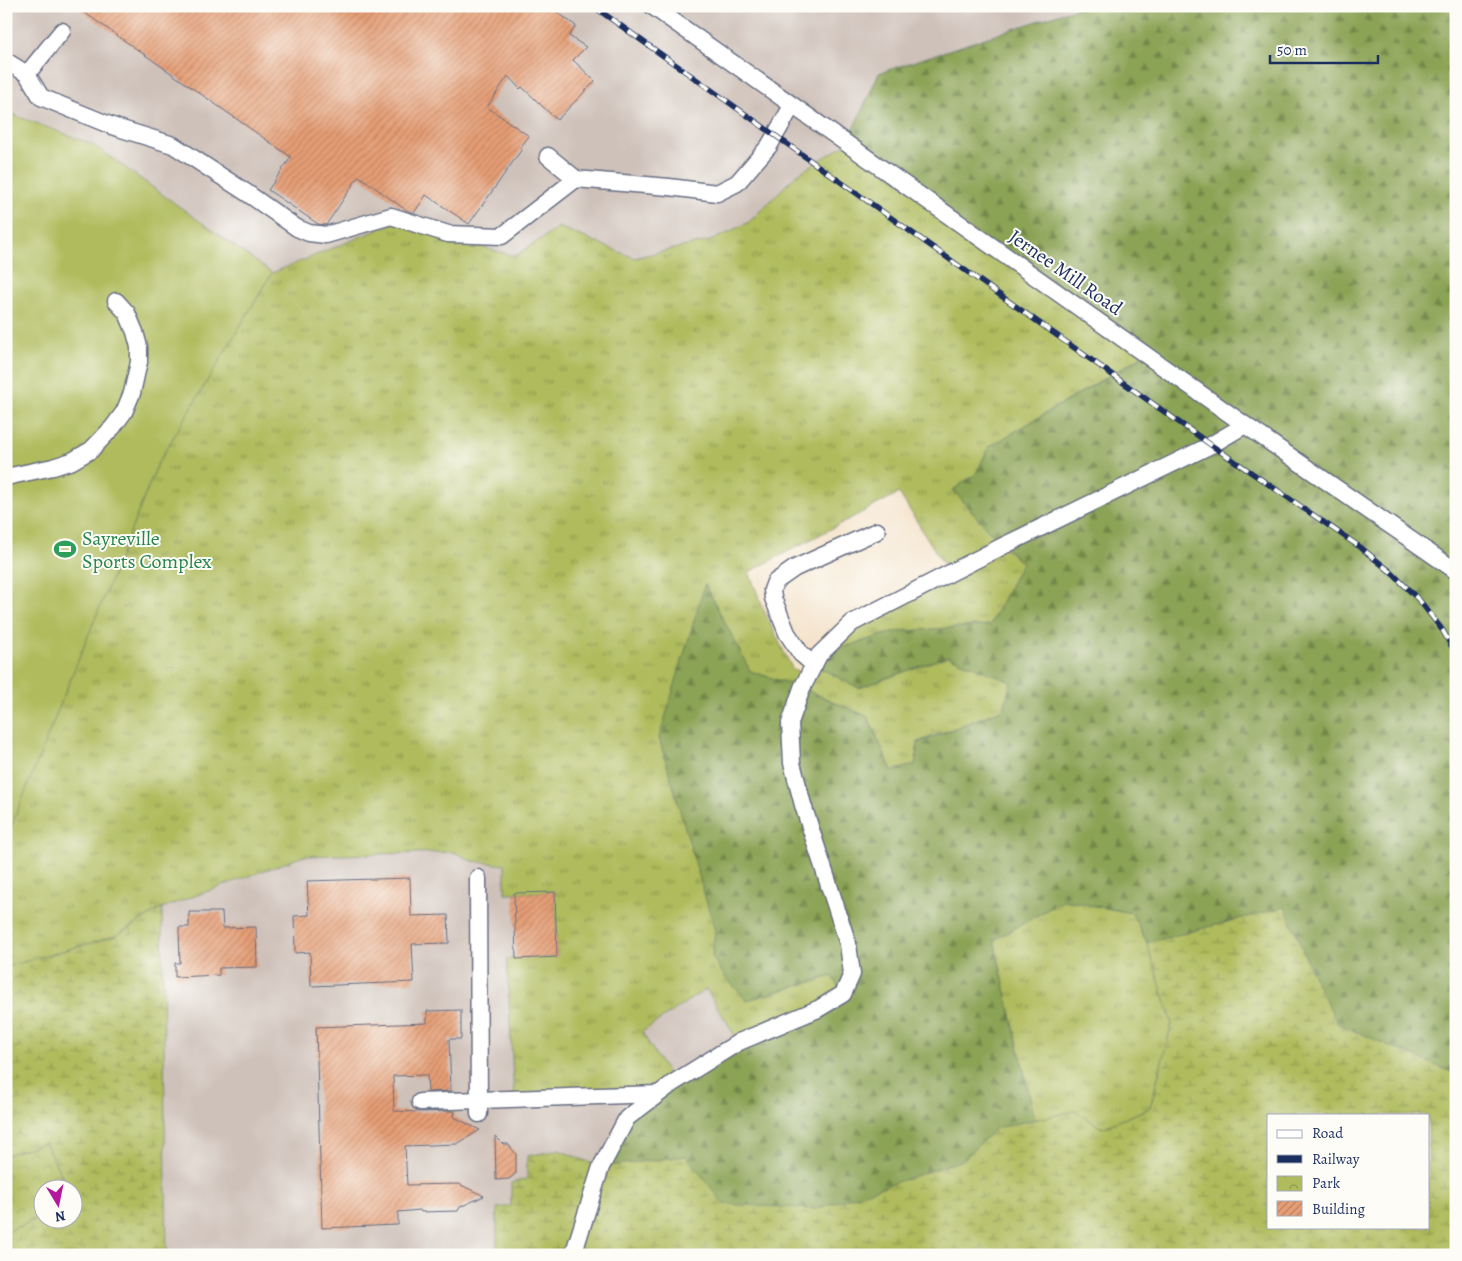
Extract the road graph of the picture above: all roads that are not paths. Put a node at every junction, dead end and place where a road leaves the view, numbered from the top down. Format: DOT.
graph roads {
  1 [pos="657,7"];
  2 [pos="62,31"];
  3 [pos="6,61"];
  4 [pos="27,74"];
  5 [pos="792,106"];
  6 [pos="548,156"];
  7 [pos="576,179"];
  8 [pos="116,301"];
  9 [pos="1245,425"];
  10 [pos="6,477"];
  11 [pos="877,531"];
  12 [pos="1456,571"];
  13 [pos="814,665"];
  14 [pos="478,878"];
  15 [pos="658,1094"];
  16 [pos="420,1102"];
  17 [pos="479,1107"];
  18 [pos="573,1255"];
  1 -- 5 [label="street, Jernee Mill Road"];
  2 -- 4 [label="street"];
  3 -- 4 [label="street"];
  4 -- 7 [label="street"];
  5 -- 7 [label="street"];
  5 -- 9 [label="street, Jernee Mill Road"];
  6 -- 7 [label="street"];
  8 -- 10 [label="street"];
  9 -- 12 [label="street, Jernee Mill Road"];
  9 -- 13 [label="street"];
  11 -- 13 [label="street"];
  13 -- 15 [label="street"];
  14 -- 17 [label="street"];
  15 -- 17 [label="street"];
  15 -- 18 [label="street"];
  16 -- 17 [label="street"];
}
